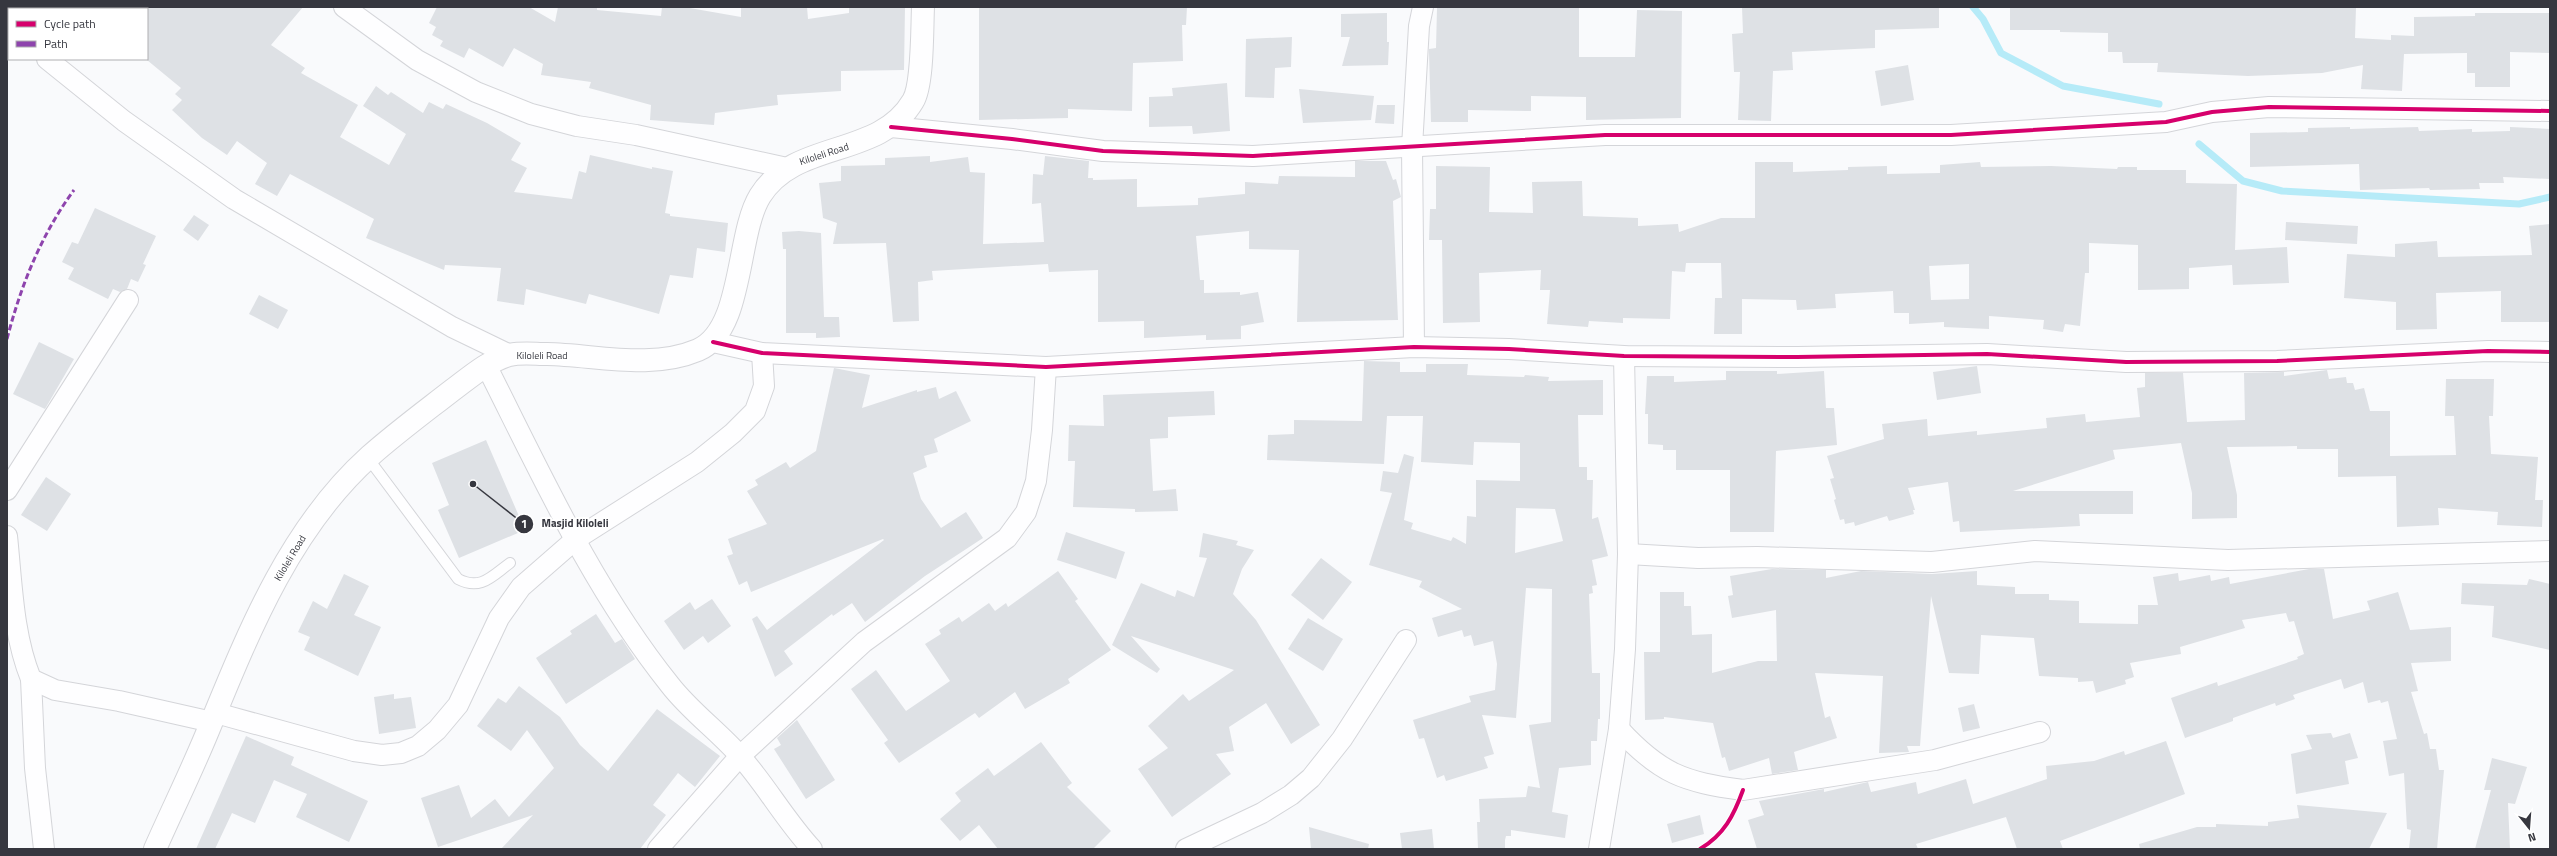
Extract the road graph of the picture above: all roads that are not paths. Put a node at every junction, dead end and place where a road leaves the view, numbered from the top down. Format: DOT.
graph roads {
  1 [pos="344,7"];
  2 [pos="923,7"];
  3 [pos="1423,7"];
  4 [pos="48,60"];
  5 [pos="2550,111"];
  6 [pos="891,127"];
  7 [pos="1412,147"];
  8 [pos="787,168"];
  9 [pos="128,300"];
  10 [pos="712,342"];
  11 [pos="1414,347"];
  12 [pos="2550,352"];
  13 [pos="762,353"];
  14 [pos="510,355"];
  15 [pos="1624,356"];
  16 [pos="486,365"];
  17 [pos="1046,368"];
  18 [pos="368,458"];
  19 [pos="7,490"];
  20 [pos="7,536"];
  21 [pos="576,539"];
  22 [pos="2550,552"];
  23 [pos="1628,554"];
  24 [pos="510,563"];
  25 [pos="1406,640"];
  26 [pos="31,679"];
  27 [pos="214,717"];
  28 [pos="1619,729"];
  29 [pos="2040,732"];
  30 [pos="740,756"];
  31 [pos="44,849"];
  32 [pos="155,849"];
  33 [pos="658,849"];
  34 [pos="812,849"];
  35 [pos="1186,849"];
  36 [pos="1599,849"];
  1 -- 8 [label="street"];
  2 -- 6 [label="main road, Kiloleli Road"];
  3 -- 7 [label="street"];
  4 -- 14 [label="street"];
  5 -- 7 [label="street"];
  6 -- 7 [label="street"];
  6 -- 8 [label="main road, Kiloleli Road"];
  7 -- 11 [label="street"];
  8 -- 10 [label="main road, Kiloleli Road"];
  9 -- 19 [label="street"];
  10 -- 13 [label="street"];
  10 -- 14 [label="main road, Kiloleli Road"];
  11 -- 15 [label="street"];
  11 -- 17 [label="street"];
  12 -- 15 [label="street"];
  13 -- 17 [label="street"];
  13 -- 21 [label="street"];
  14 -- 16 [label="main road, Kiloleli Road"];
  15 -- 23 [label="street"];
  16 -- 18 [label="main road, Kiloleli Road"];
  16 -- 21 [label="street"];
  17 -- 30 [label="street"];
  18 -- 24 [label="lane"];
  18 -- 27 [label="main road, Kiloleli Road"];
  20 -- 26 [label="street"];
  21 -- 27 [label="street"];
  21 -- 30 [label="street"];
  22 -- 23 [label="street"];
  23 -- 28 [label="street"];
  25 -- 35 [label="street"];
  26 -- 27 [label="street"];
  26 -- 31 [label="street"];
  27 -- 32 [label="main road, Kiloleli Road"];
  28 -- 29 [label="street"];
  28 -- 36 [label="street"];
  30 -- 33 [label="street"];
  30 -- 34 [label="street"];
}
